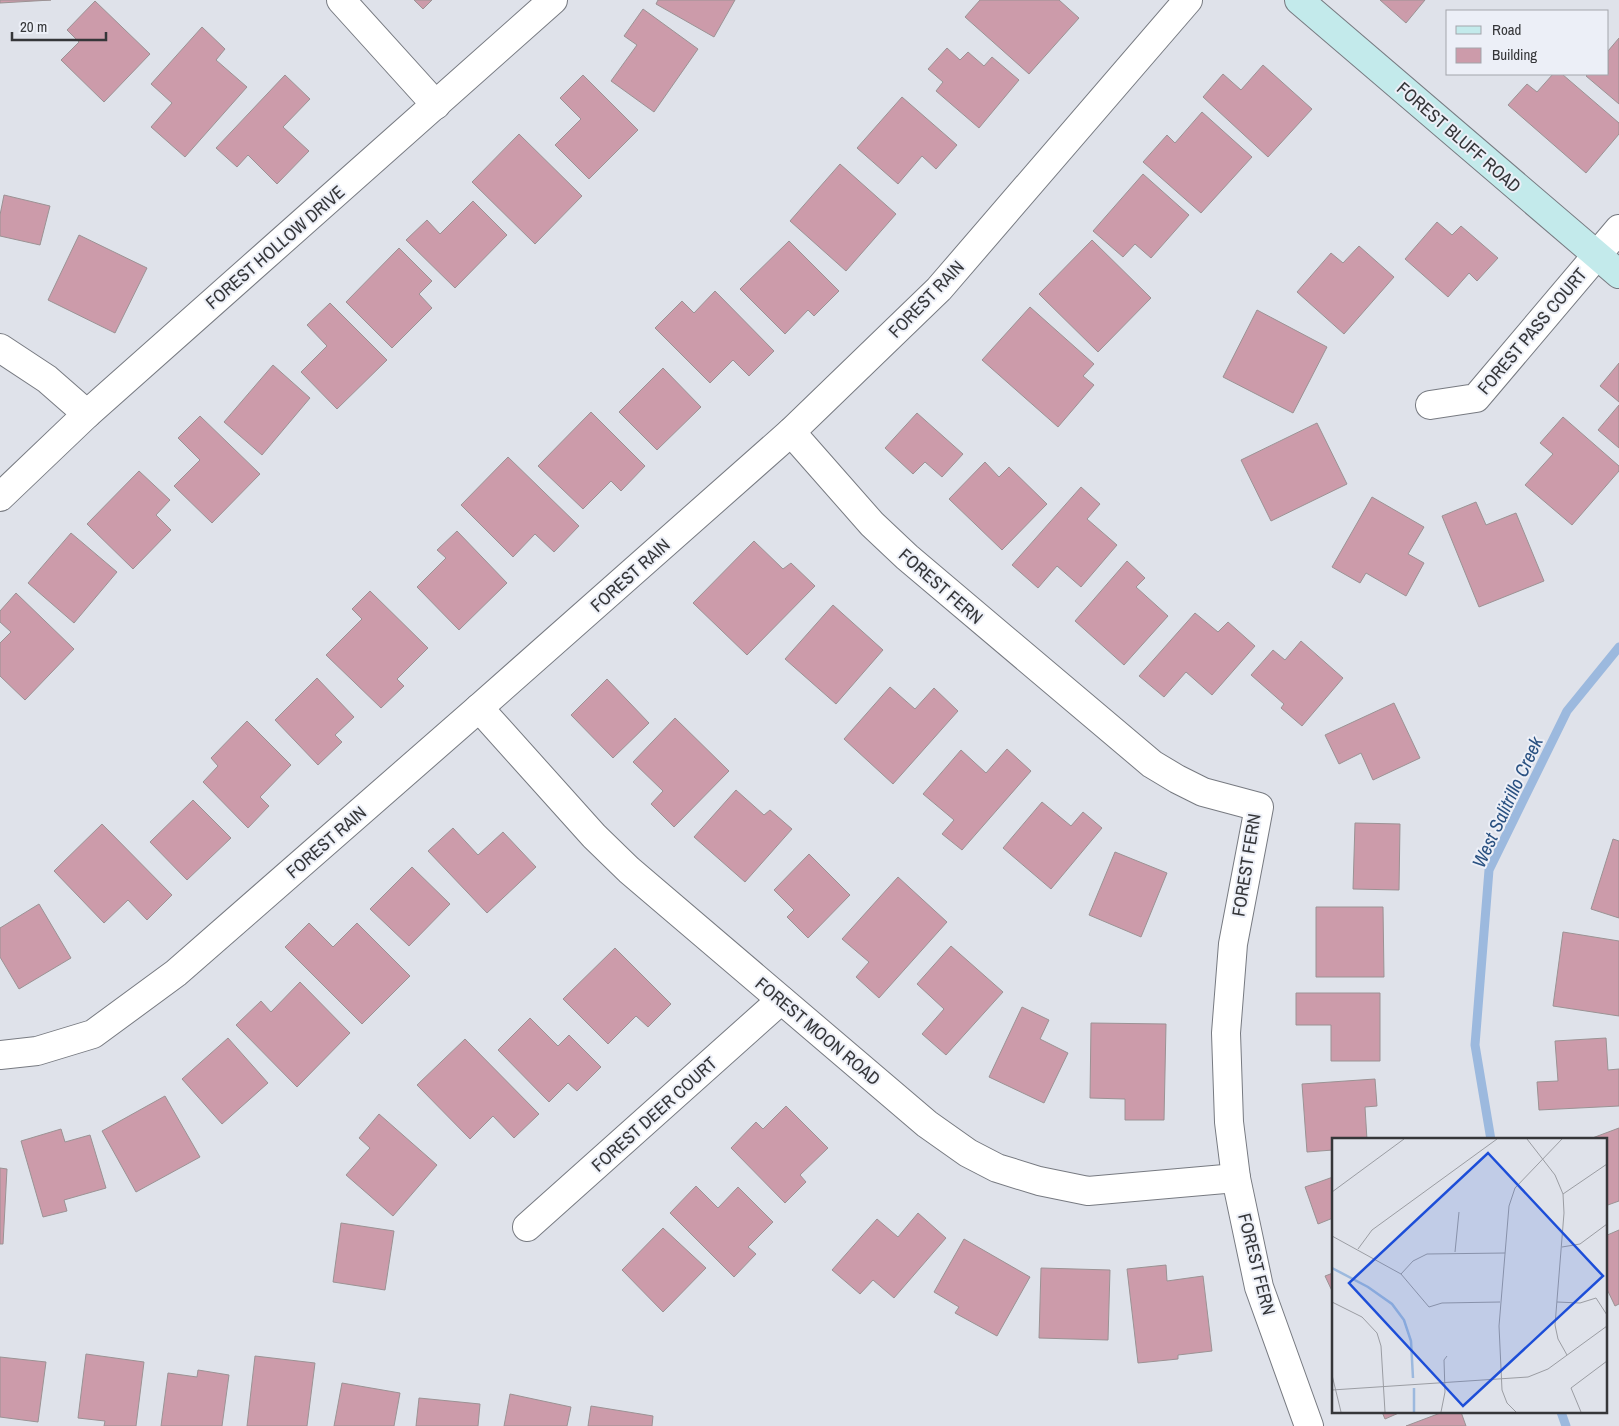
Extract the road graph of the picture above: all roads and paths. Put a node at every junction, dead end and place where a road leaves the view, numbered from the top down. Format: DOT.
graph roads {
  1 [pos="341,0"];
  2 [pos="553,0"];
  3 [pos="1188,0"];
  4 [pos="1299,0"];
  5 [pos="436,105"];
  6 [pos="1619,228"];
  7 [pos="1596,254"];
  8 [pos="1619,274"];
  9 [pos="0,348"];
  10 [pos="1430,405"];
  11 [pos="87,414"];
  12 [pos="791,432"];
  13 [pos="0,497"];
  14 [pos="479,708"];
  15 [pos="781,1000"];
  16 [pos="0,1055"];
  17 [pos="1236,1178"];
  18 [pos="527,1227"];
  19 [pos="1309,1426"];
  1 -- 5 [label="street"];
  2 -- 5 [label="street, FOREST HOLLOW DRIVE"];
  3 -- 12 [label="street, FOREST RAIN"];
  4 -- 7 [label="street, FOREST BLUFF ROAD"];
  5 -- 11 [label="street, FOREST HOLLOW DRIVE"];
  6 -- 7 [label="street, FOREST PASS COURT"];
  7 -- 8 [label="street, FOREST BLUFF ROAD"];
  7 -- 10 [label="street, FOREST PASS COURT"];
  9 -- 11 [label="street"];
  11 -- 13 [label="street, FOREST HOLLOW DRIVE"];
  12 -- 14 [label="street, FOREST RAIN"];
  12 -- 17 [label="street, FOREST FERN"];
  14 -- 15 [label="street, FOREST MOON ROAD"];
  14 -- 16 [label="street, FOREST RAIN"];
  15 -- 17 [label="street, FOREST MOON ROAD"];
  15 -- 18 [label="street, FOREST DEER COURT"];
  17 -- 19 [label="street, FOREST FERN"];
}
